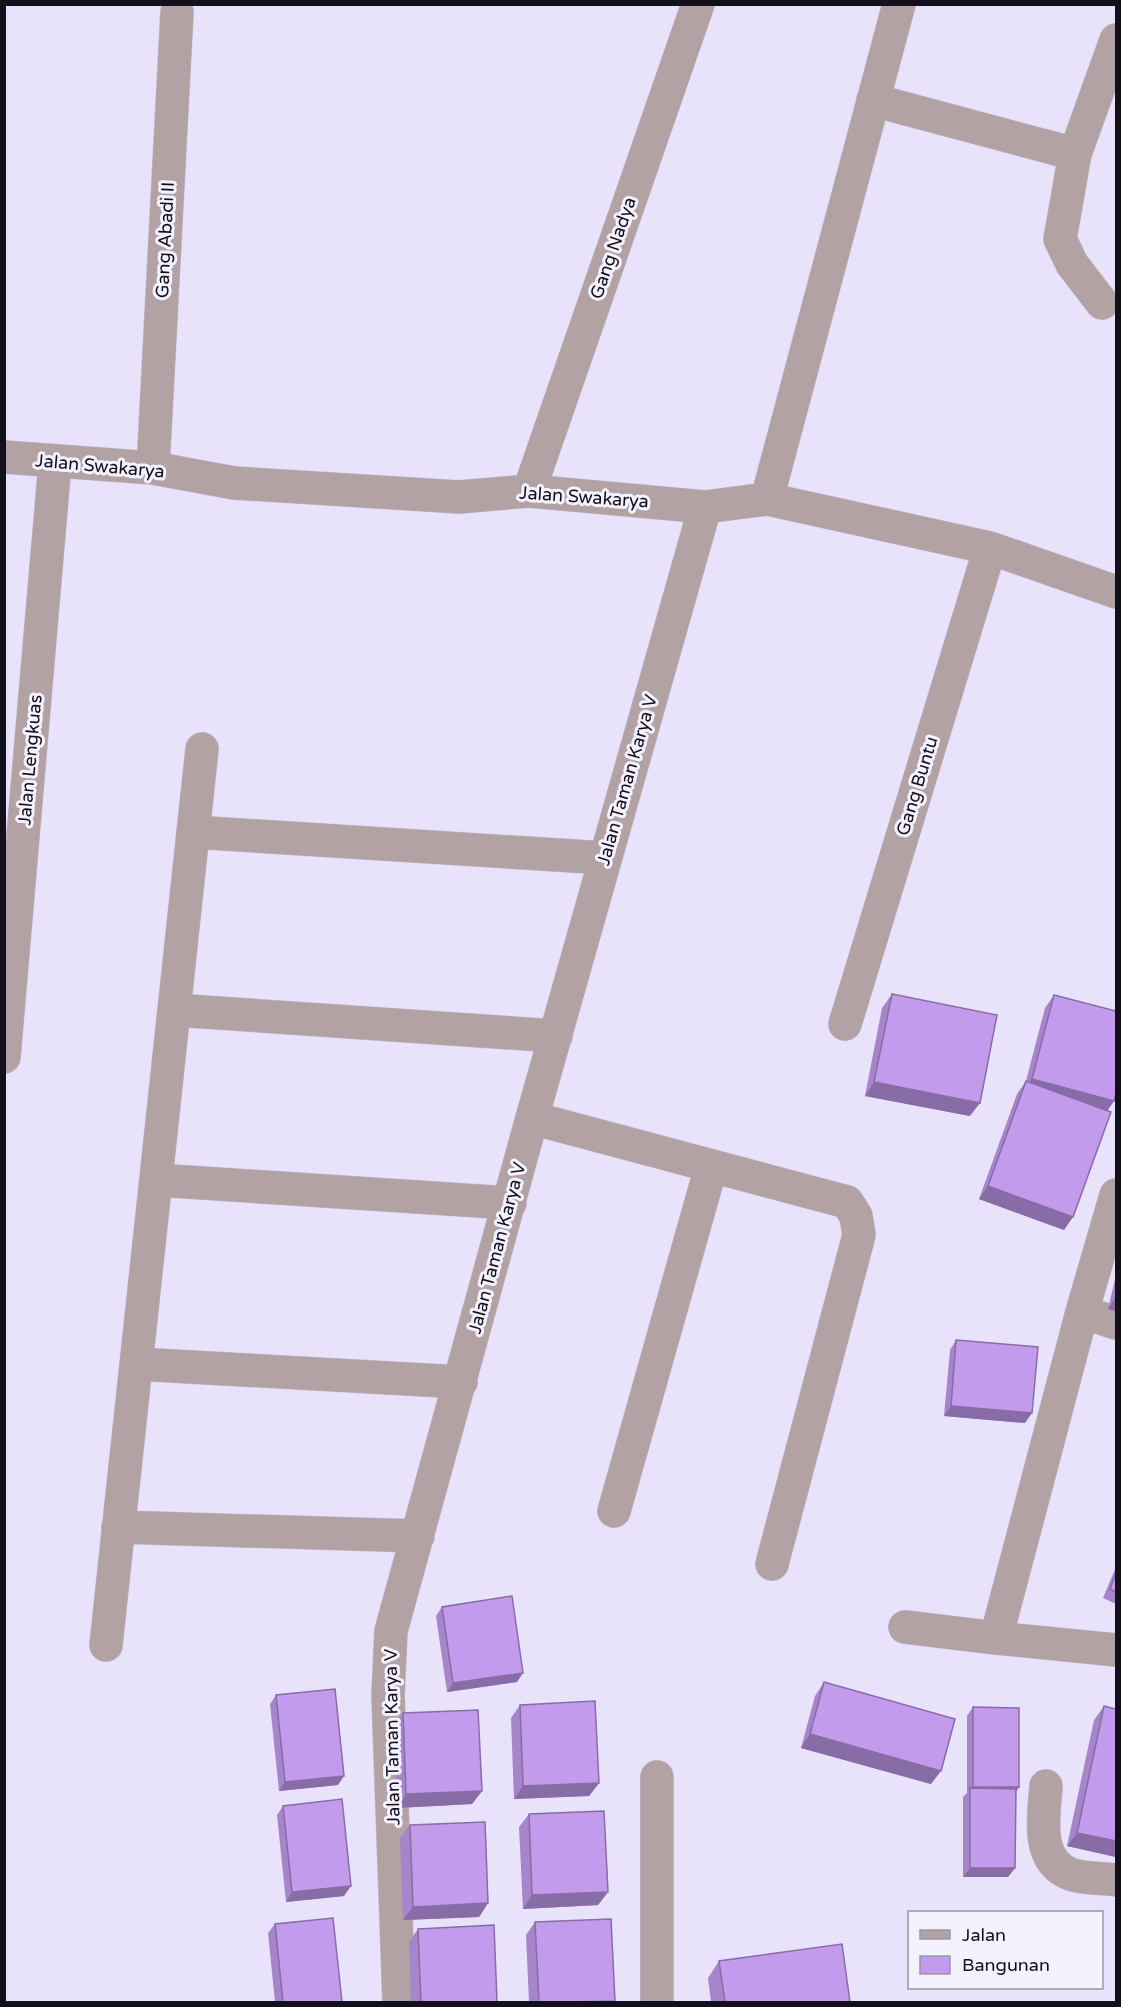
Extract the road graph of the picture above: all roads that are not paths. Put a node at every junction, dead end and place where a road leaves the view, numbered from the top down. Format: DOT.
graph roads {
  1 [pos="698,4"];
  2 [pos="898,4"];
  3 [pos="177,12"];
  4 [pos="1116,40"];
  5 [pos="873,100"];
  6 [pos="1075,154"];
  7 [pos="1102,303"];
  8 [pos="4,457"];
  9 [pos="55,463"];
  10 [pos="153,468"];
  11 [pos="529,490"];
  12 [pos="767,499"];
  13 [pos="705,507"];
  14 [pos="990,548"];
  15 [pos="1116,592"];
  16 [pos="202,749"];
  17 [pos="193,832"];
  18 [pos="605,858"];
  19 [pos="174,1010"];
  20 [pos="845,1024"];
  21 [pos="556,1036"];
  22 [pos="4,1057"];
  23 [pos="532,1118"];
  24 [pos="711,1167"];
  25 [pos="156,1180"];
  26 [pos="1116,1195"];
  27 [pos="510,1203"];
  28 [pos="1082,1312"];
  29 [pos="1116,1323"];
  30 [pos="136,1364"];
  31 [pos="461,1382"];
  32 [pos="614,1511"];
  33 [pos="118,1527"];
  34 [pos="418,1536"];
  35 [pos="772,1564"];
  36 [pos="905,1627"];
  37 [pos="996,1638"];
  38 [pos="106,1645"];
  39 [pos="1116,1650"];
  40 [pos="657,1777"];
  41 [pos="1046,1786"];
  42 [pos="1116,1880"];
  43 [pos="399,2002"];
  44 [pos="657,2002"];
  1 -- 11 [label="street, Gang Nadya"];
  2 -- 5 [label="street"];
  3 -- 10 [label="street, Gang Abadi II"];
  4 -- 6 [label="street"];
  5 -- 6 [label="street"];
  5 -- 12 [label="street"];
  6 -- 7 [label="street"];
  8 -- 9 [label="street, Jalan Swakarya"];
  9 -- 10 [label="street, Jalan Swakarya"];
  9 -- 22 [label="street, Jalan Lengkuas"];
  10 -- 11 [label="street, Jalan Swakarya"];
  11 -- 13 [label="street, Jalan Swakarya"];
  12 -- 13 [label="street, Jalan Swakarya"];
  12 -- 14 [label="street, Jalan Swakarya"];
  13 -- 18 [label="street, Jalan Taman Karya V"];
  14 -- 15 [label="street, Jalan Swakarya"];
  14 -- 20 [label="street, Gang Buntu"];
  16 -- 17 [label="street"];
  17 -- 18 [label="street"];
  17 -- 19 [label="street"];
  18 -- 21 [label="street, Jalan Taman Karya V"];
  19 -- 21 [label="street"];
  19 -- 25 [label="street"];
  21 -- 23 [label="street, Jalan Taman Karya V"];
  23 -- 24 [label="street"];
  23 -- 27 [label="street, Jalan Taman Karya V"];
  24 -- 32 [label="street"];
  24 -- 35 [label="street"];
  25 -- 27 [label="street"];
  25 -- 30 [label="street"];
  26 -- 28 [label="street"];
  27 -- 31 [label="street, Jalan Taman Karya V"];
  28 -- 29 [label="street"];
  28 -- 37 [label="street"];
  30 -- 31 [label="street"];
  30 -- 33 [label="street"];
  31 -- 34 [label="street, Jalan Taman Karya V"];
  33 -- 34 [label="street"];
  33 -- 38 [label="street"];
  34 -- 43 [label="street, Jalan Taman Karya V"];
  36 -- 37 [label="street"];
  37 -- 39 [label="street"];
  40 -- 44 [label="street"];
  41 -- 42 [label="street"];
}
